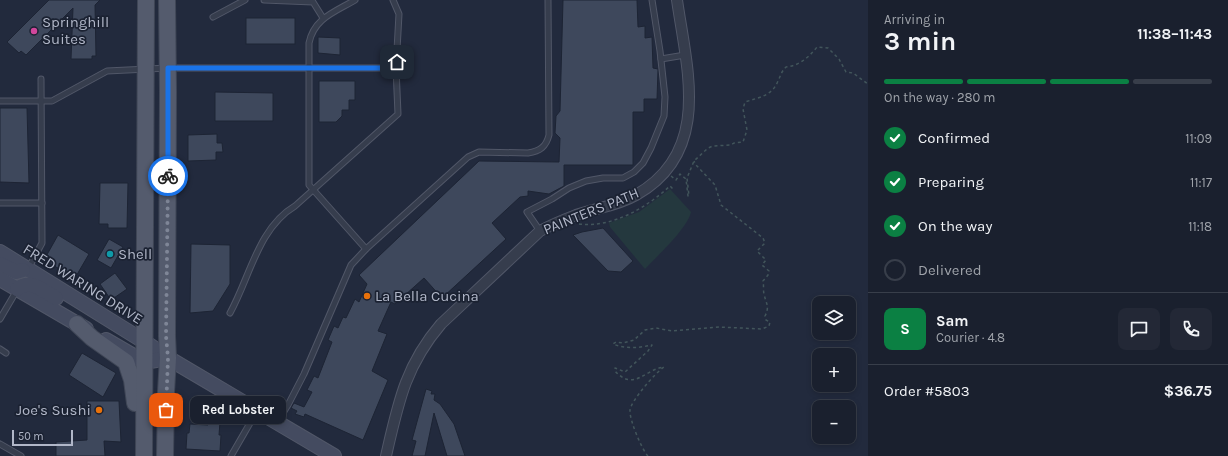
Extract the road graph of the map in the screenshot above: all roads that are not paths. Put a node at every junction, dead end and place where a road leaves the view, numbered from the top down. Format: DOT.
graph roads {
  1 [pos="146,0"];
  2 [pos="167,0"];
  3 [pos="245,0"];
  4 [pos="264,0"];
  5 [pos="355,0"];
  6 [pos="393,0"];
  7 [pos="548,0"];
  8 [pos="652,0"];
  9 [pos="677,0"];
  10 [pos="213,17"];
  11 [pos="323,18"];
  12 [pos="685,55"];
  13 [pos="661,59"];
  14 [pos="168,68"];
  15 [pos="309,68"];
  16 [pos="396,68"];
  17 [pos="145,69"];
  18 [pos="41,80"];
  19 [pos="0,101"];
  20 [pos="42,101"];
  21 [pos="313,190"];
  22 [pos="0,203"];
  23 [pos="42,203"];
  24 [pos="540,231"];
  25 [pos="366,249"];
  26 [pos="0,252"];
  27 [pos="0,264"];
  28 [pos="28,270"];
  29 [pos="0,279"];
  30 [pos="17,289"];
  31 [pos="87,307"];
  32 [pos="230,313"];
  33 [pos="0,319"];
  34 [pos="77,324"];
  35 [pos="145,342"];
  36 [pos="0,349"];
  37 [pos="6,353"];
  38 [pos="168,358"];
  39 [pos="144,362"];
  40 [pos="258,410"];
  41 [pos="277,422"];
  42 [pos="144,433"];
  43 [pos="0,444"];
  44 [pos="21,456"];
  45 [pos="144,456"];
  46 [pos="165,456"];
  47 [pos="231,456"];
  48 [pos="334,456"];
  49 [pos="386,456"];
  1 -- 17 [label="main road"];
  2 -- 14 [label="main road"];
  3 -- 10 [label="lane"];
  4 -- 11 [label="lane"];
  5 -- 11 [label="lane"];
  6 -- 16 [label="lane"];
  7 -- 25 [label="lane"];
  8 -- 13 [label="lane"];
  9 -- 12 [label="street, PAINTERS PATH"];
  11 -- 15 [label="lane"];
  12 -- 13 [label="lane"];
  12 -- 24 [label="street, PAINTERS PATH"];
  13 -- 24 [label="lane"];
  14 -- 15 [label="lane"];
  14 -- 17 [label="lane"];
  14 -- 38 [label="main road"];
  15 -- 16 [label="lane"];
  15 -- 21 [label="lane"];
  16 -- 21 [label="lane"];
  17 -- 20 [label="lane"];
  17 -- 35 [label="main road"];
  18 -- 20 [label="lane"];
  19 -- 20 [label="lane"];
  20 -- 23 [label="lane"];
  21 -- 25 [label="lane"];
  21 -- 32 [label="lane"];
  22 -- 23 [label="lane"];
  23 -- 28 [label="lane"];
  24 -- 49 [label="street, PAINTERS PATH"];
  25 -- 41 [label="lane"];
  26 -- 28 [label="main road, FRED WARING DRIVE"];
  27 -- 28 [label="main road"];
  28 -- 31 [label="main road, FRED WARING DRIVE"];
  29 -- 30 [label="main road"];
  30 -- 31 [label="main road"];
  30 -- 33 [label="lane"];
  30 -- 34 [label="main road"];
  31 -- 35 [label="main road, FRED WARING DRIVE"];
  34 -- 39 [label="main road"];
  34 -- 42 [label="main road"];
  35 -- 38 [label="main road, FRED WARING DRIVE"];
  35 -- 39 [label="main road"];
  36 -- 37 [label="lane"];
  38 -- 39 [label="main road"];
  38 -- 40 [label="main road, FRED WARING DRIVE"];
  38 -- 46 [label="main road"];
  39 -- 42 [label="main road"];
  40 -- 41 [label="main road, FRED WARING DRIVE"];
  40 -- 47 [label="lane"];
  41 -- 48 [label="main road, FRED WARING DRIVE"];
  42 -- 45 [label="main road"];
  43 -- 44 [label="lane"];
}
